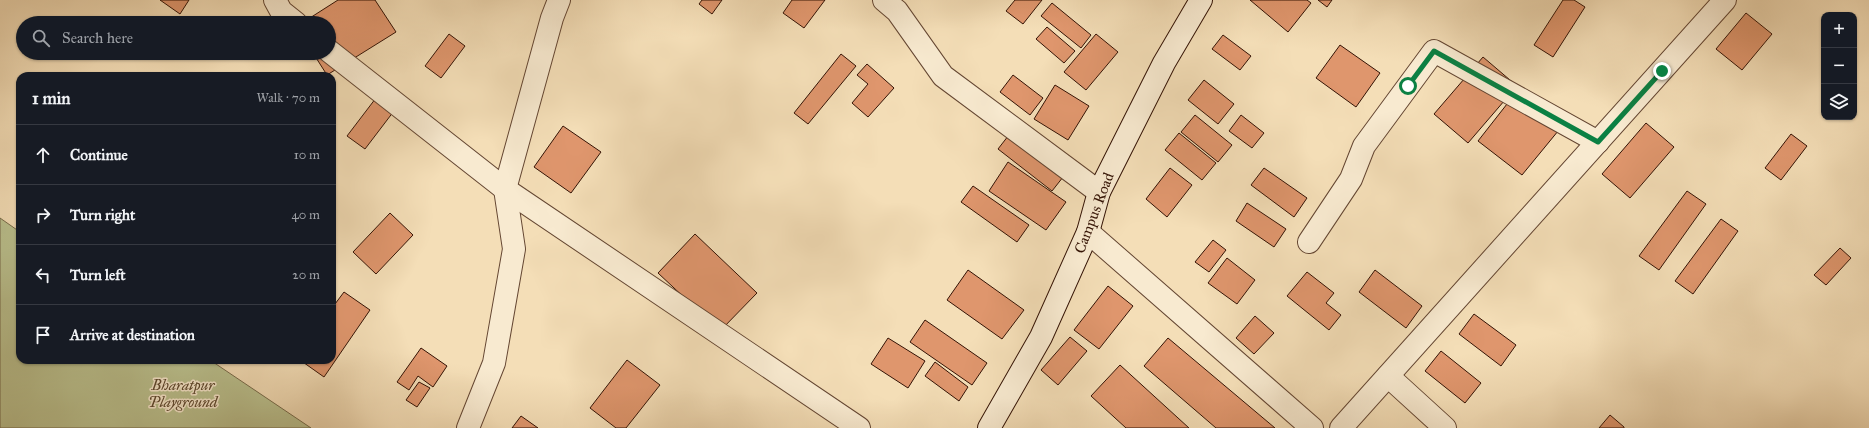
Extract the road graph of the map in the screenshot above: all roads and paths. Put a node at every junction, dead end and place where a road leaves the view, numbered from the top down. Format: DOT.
graph roads {
  1 [pos="274,0"];
  2 [pos="559,0"];
  3 [pos="884,0"];
  4 [pos="1201,0"];
  5 [pos="1725,0"];
  6 [pos="287,16"];
  7 [pos="336,56"];
  8 [pos="1598,142"];
  9 [pos="505,189"];
  10 [pos="1099,192"];
  11 [pos="1088,232"];
  12 [pos="1309,242"];
  13 [pos="1388,376"];
  14 [pos="468,428"];
  15 [pos="859,428"];
  16 [pos="989,428"];
  17 [pos="1312,428"];
  18 [pos="1341,428"];
  19 [pos="1445,428"];
  1 -- 6 [label="street"];
  2 -- 9 [label="street"];
  3 -- 10 [label="street"];
  4 -- 10 [label="street, Campus Road"];
  5 -- 8 [label="street"];
  7 -- 9 [label="street"];
  8 -- 12 [label="street"];
  8 -- 13 [label="street"];
  9 -- 14 [label="street"];
  9 -- 15 [label="street"];
  10 -- 11 [label="street, Campus Road"];
  11 -- 16 [label="street, Campus Road"];
  11 -- 17 [label="street"];
  13 -- 18 [label="street"];
  13 -- 19 [label="street"];
}
